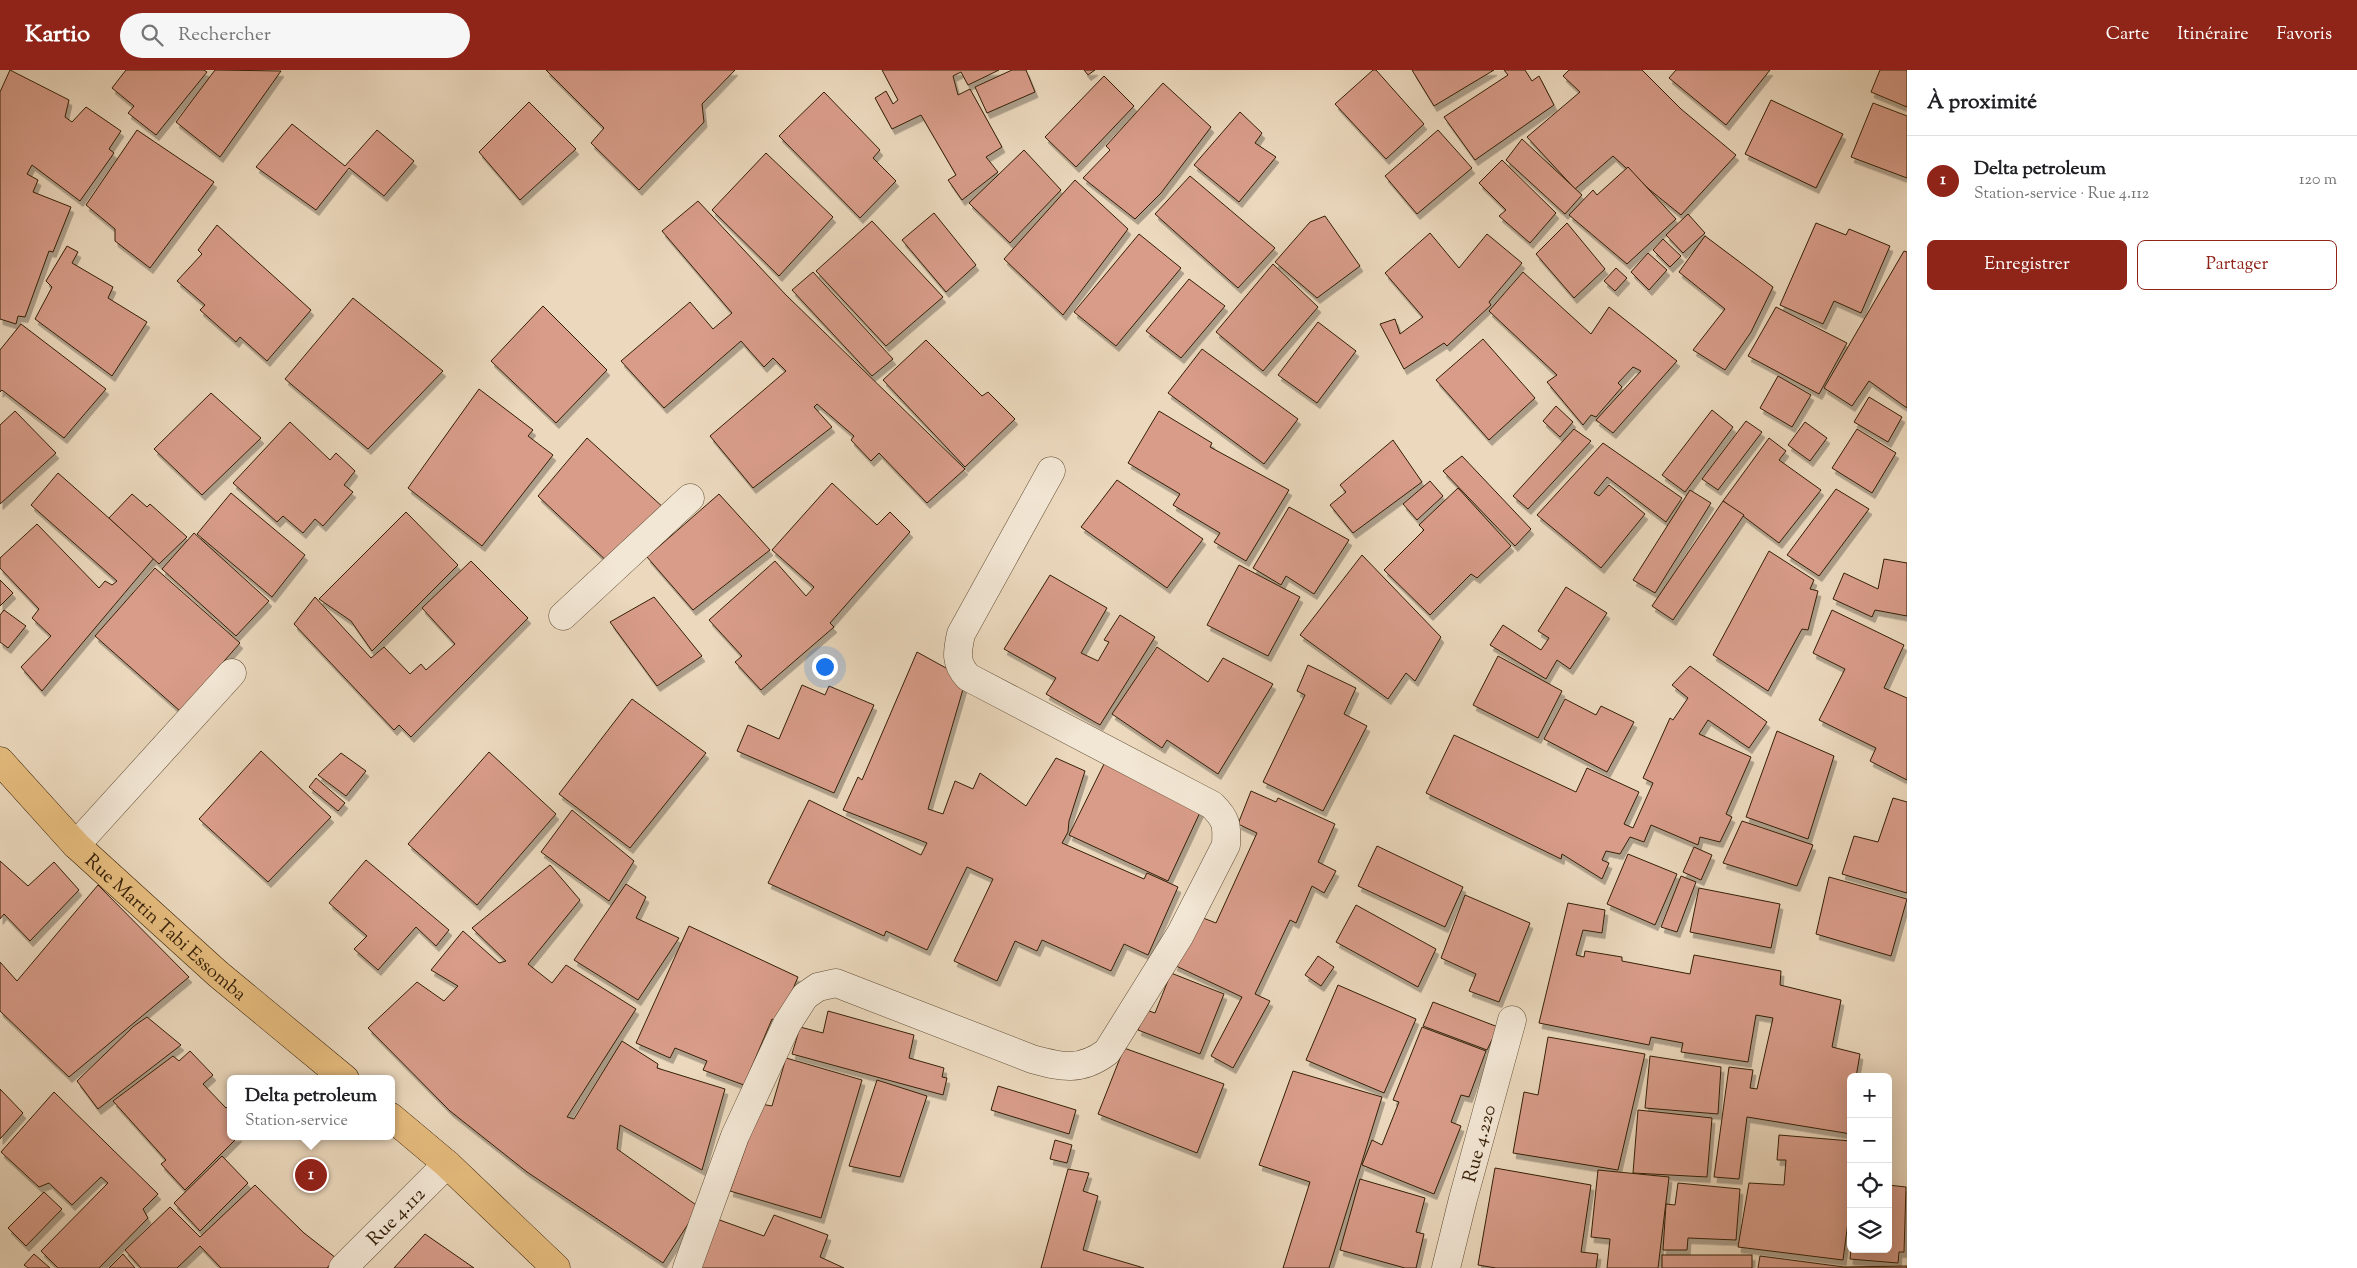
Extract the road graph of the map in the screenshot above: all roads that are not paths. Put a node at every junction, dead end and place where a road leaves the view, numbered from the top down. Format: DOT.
graph roads {
  1 [pos="1051,471"];
  2 [pos="690,498"];
  3 [pos="563,616"];
  4 [pos="232,673"];
  5 [pos="0,761"];
  6 [pos="76,845"];
  7 [pos="1512,1020"];
  8 [pos="340,1075"];
  9 [pos="395,1120"];
  10 [pos="447,1164"];
  11 [pos="343,1268"];
  12 [pos="556,1268"];
  13 [pos="687,1268"];
  14 [pos="1446,1268"];
  1 -- 13 [label="street"];
  2 -- 3 [label="street"];
  4 -- 6 [label="street"];
  5 -- 6 [label="main road, Rue Martin Tabi Essomba"];
  6 -- 8 [label="main road, Rue Martin Tabi Essomba"];
  7 -- 14 [label="street, Rue 4.220"];
  9 -- 10 [label="main road"];
  10 -- 11 [label="street, Rue 4.112"];
  10 -- 12 [label="main road"];
}
